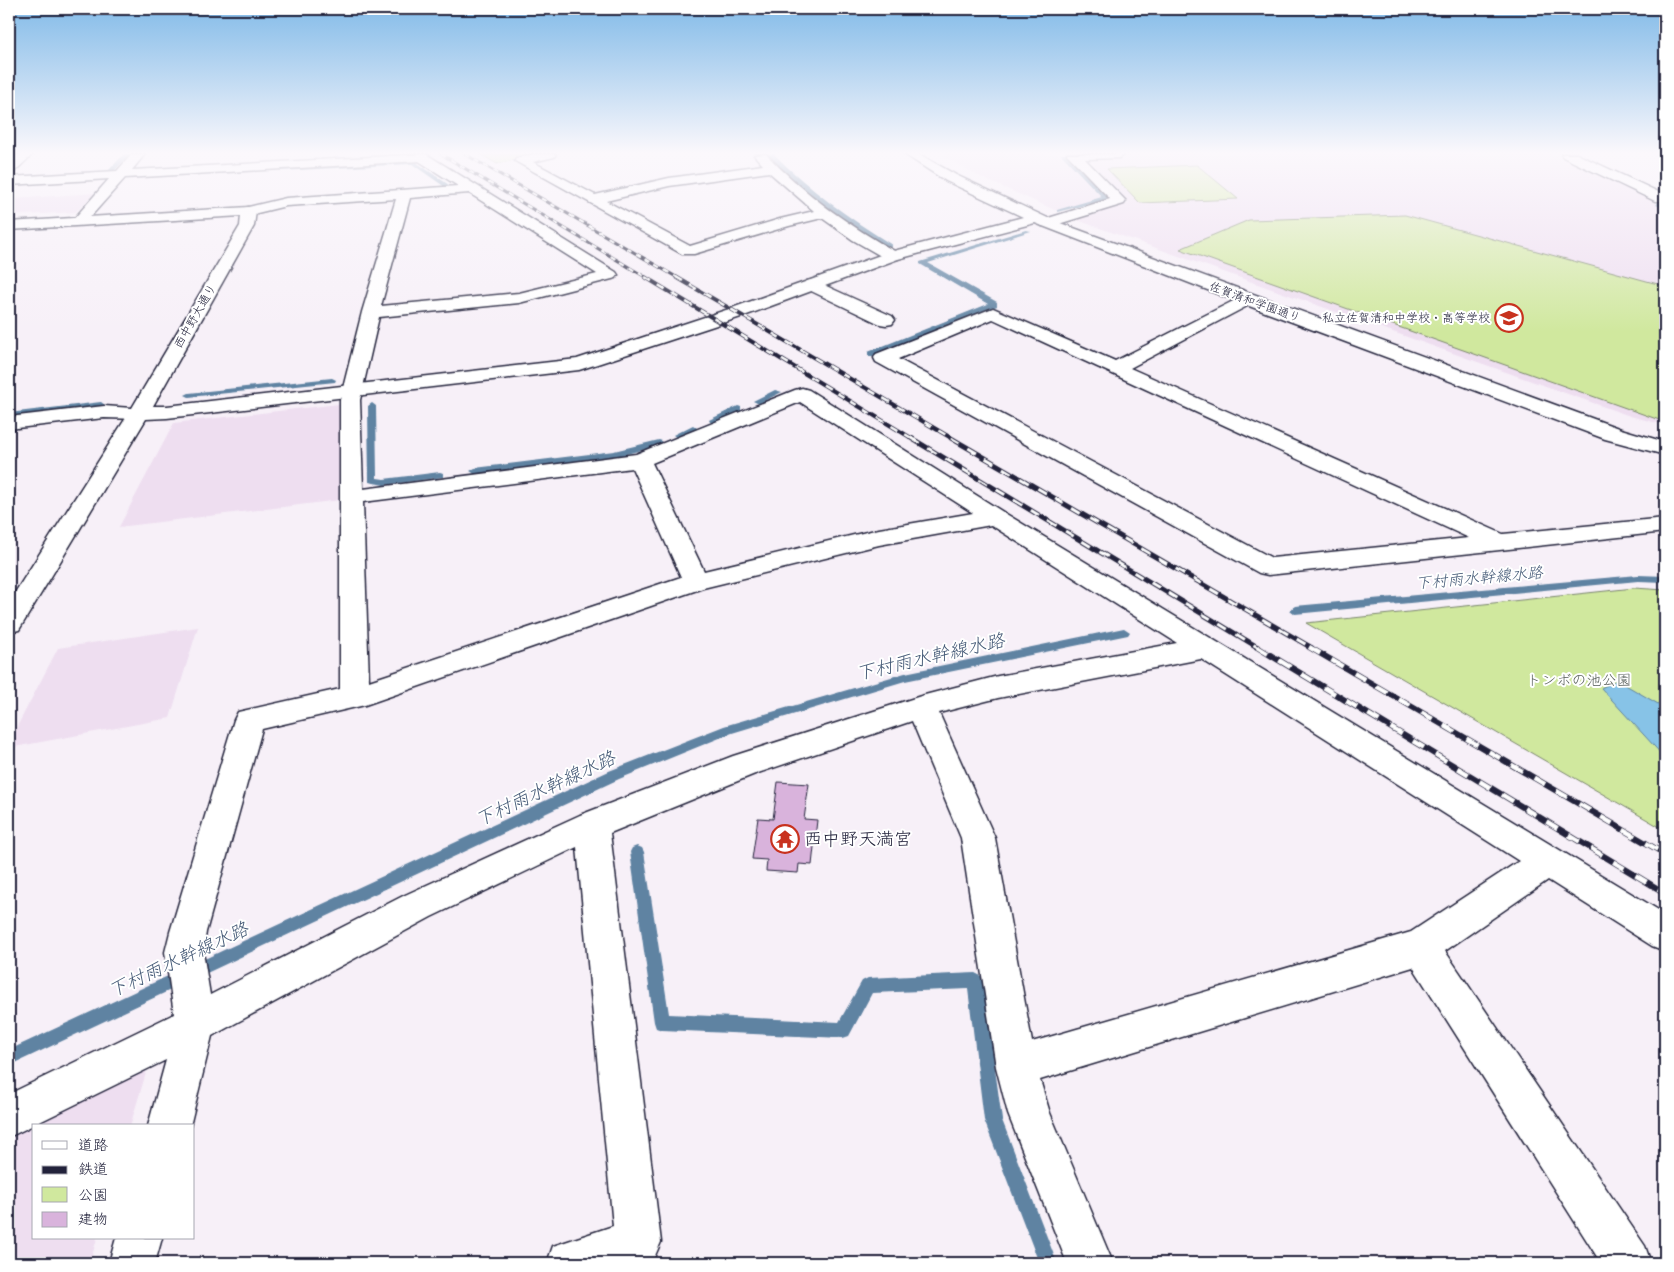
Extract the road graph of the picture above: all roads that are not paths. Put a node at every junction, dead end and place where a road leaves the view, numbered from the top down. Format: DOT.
graph roads {
  1 [pos="87,213"];
  2 [pos="213,213"];
  3 [pos="249,213"];
  4 [pos="399,213"];
  5 [pos="513,213"];
  6 [pos="619,213"];
  7 [pos="823,213"];
  8 [pos="825,213"];
  9 [pos="1028,213"];
  10 [pos="1069,213"];
  11 [pos="1042,220"];
  12 [pos="79,222"];
  13 [pos="9,226"];
  14 [pos="892,256"];
  15 [pos="813,285"];
  16 [pos="1247,299"];
  17 [pos="371,312"];
  18 [pos="886,320"];
  19 [pos="1116,368"];
  20 [pos="351,390"];
  21 [pos="139,413"];
  22 [pos="9,423"];
  23 [pos="1665,449"];
  24 [pos="640,460"];
  25 [pos="351,497"];
  26 [pos="995,517"];
  27 [pos="1665,525"];
  28 [pos="1501,543"];
  29 [pos="696,581"];
  30 [pos="9,624"];
  31 [pos="1206,648"];
  32 [pos="356,697"];
  33 [pos="921,707"];
  34 [pos="592,825"];
  35 [pos="1547,861"];
  36 [pos="1665,934"];
  37 [pos="1421,948"];
  38 [pos="195,1024"];
  39 [pos="1016,1067"];
  40 [pos="9,1116"];
  41 [pos="170,1124"];
  42 [pos="138,1240"];
  43 [pos="132,1263"];
  44 [pos="570,1263"];
  45 [pos="1090,1263"];
  46 [pos="1628,1263"];
  1 -- 12 [label="street"];
  2 -- 12 [label="street"];
  3 -- 21 [label="street, 西中野大通り"];
  4 -- 17 [label="street"];
  5 -- 17 [label="street"];
  6 -- 7 [label="street"];
  8 -- 14 [label="street"];
  9 -- 11 [label="street, 佐賀清和学園通り"];
  10 -- 11 [label="street"];
  11 -- 14 [label="street"];
  11 -- 16 [label="street, 佐賀清和学園通り"];
  12 -- 13 [label="street"];
  14 -- 15 [label="street"];
  15 -- 18 [label="street"];
  15 -- 20 [label="street"];
  16 -- 19 [label="street"];
  16 -- 23 [label="street, 佐賀清和学園通り"];
  17 -- 20 [label="street"];
  19 -- 28 [label="street"];
  19 -- 28 [label="street"];
  20 -- 21 [label="street"];
  20 -- 25 [label="street"];
  21 -- 22 [label="street"];
  21 -- 30 [label="street, 西中野大通り"];
  24 -- 25 [label="street"];
  24 -- 26 [label="street"];
  24 -- 29 [label="street"];
  25 -- 32 [label="street"];
  26 -- 29 [label="street"];
  26 -- 31 [label="street"];
  27 -- 28 [label="street"];
  29 -- 32 [label="street"];
  31 -- 33 [label="street"];
  31 -- 35 [label="street"];
  32 -- 38 [label="street"];
  33 -- 34 [label="street"];
  33 -- 39 [label="street"];
  34 -- 38 [label="street"];
  34 -- 44 [label="street"];
  35 -- 36 [label="street"];
  35 -- 37 [label="street"];
  37 -- 39 [label="street"];
  37 -- 46 [label="street"];
  38 -- 40 [label="street"];
  38 -- 41 [label="street"];
  39 -- 45 [label="street"];
  42 -- 43 [label="street"];
}
